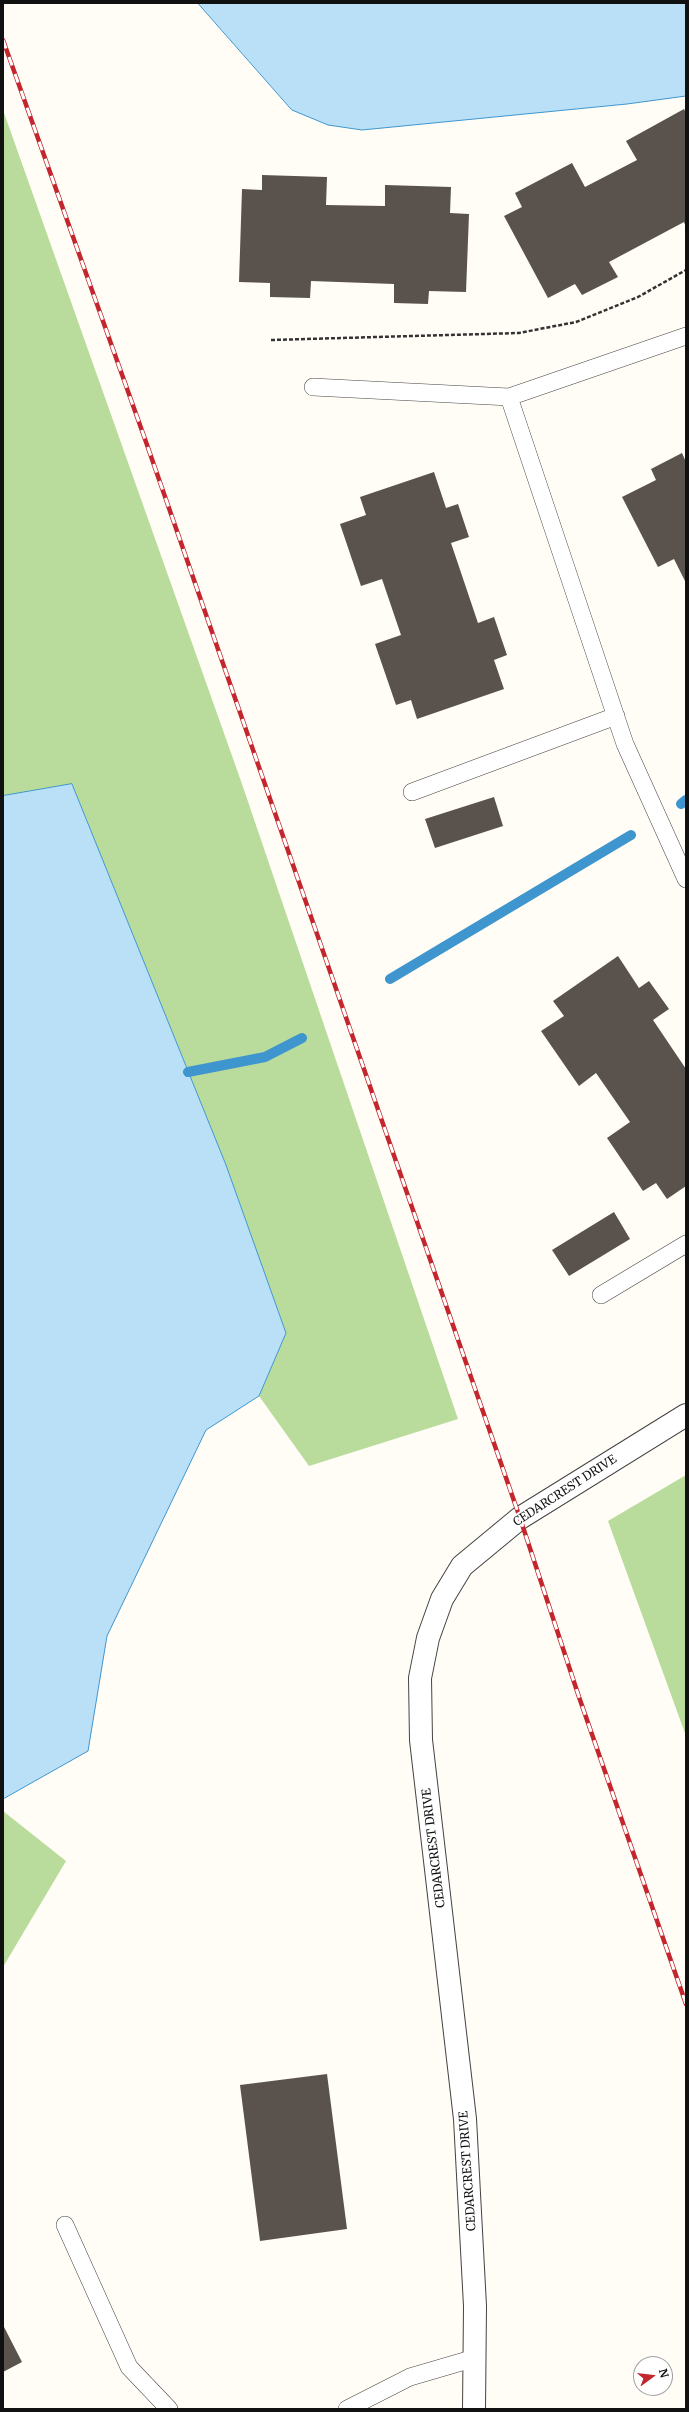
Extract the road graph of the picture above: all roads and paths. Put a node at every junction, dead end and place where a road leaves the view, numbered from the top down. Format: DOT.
graph roads {
  1 [pos="686,270"];
  2 [pos="686,336"];
  3 [pos="271,340"];
  4 [pos="313,387"];
  5 [pos="509,397"];
  6 [pos="616,716"];
  7 [pos="412,792"];
  8 [pos="686,879"];
  9 [pos="686,1244"];
  10 [pos="600,1295"];
  11 [pos="686,1415"];
  12 [pos="65,2225"];
  13 [pos="474,2358"];
  14 [pos="169,2409"];
  15 [pos="347,2409"];
  16 [pos="474,2409"];
  1 -- 3 [label="path"];
  2 -- 5 [label="lane"];
  4 -- 5 [label="lane"];
  5 -- 6 [label="lane"];
  6 -- 7 [label="lane"];
  6 -- 8 [label="lane"];
  9 -- 10 [label="lane"];
  11 -- 13 [label="street, CEDARCREST DRIVE"];
  12 -- 14 [label="lane"];
  13 -- 15 [label="lane"];
  13 -- 16 [label="street, CEDARCREST DRIVE"];
}
